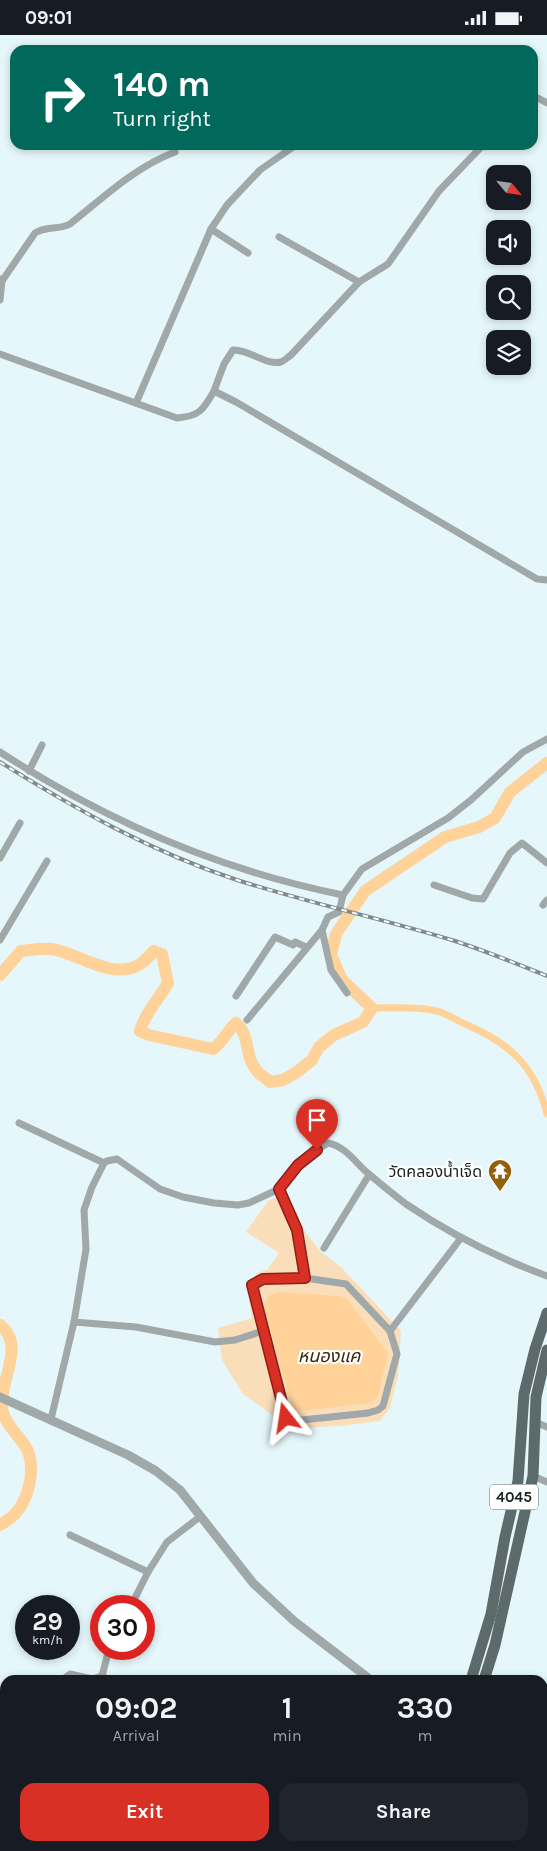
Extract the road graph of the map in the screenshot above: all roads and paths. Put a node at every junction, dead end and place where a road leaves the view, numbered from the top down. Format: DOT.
graph roads {
  1 [pos="289,150"];
  2 [pos="478,150"];
  3 [pos="175,152"];
  4 [pos="211,229"];
  5 [pos="279,237"];
  6 [pos="248,253"];
  7 [pos="1,280"];
  8 [pos="359,281"];
  9 [pos="0,300"];
  10 [pos="0,354"];
  11 [pos="214,391"];
  12 [pos="136,403"];
  13 [pos="547,581"];
  14 [pos="547,739"];
  15 [pos="42,745"];
  16 [pos="0,752"];
  17 [pos="29,771"];
  18 [pos="20,823"];
  19 [pos="0,858"];
  20 [pos="47,861"];
  21 [pos="547,863"];
  22 [pos="434,885"];
  23 [pos="343,895"];
  24 [pos="322,930"];
  25 [pos="0,941"];
  26 [pos="306,947"];
  27 [pos="347,993"];
  28 [pos="236,996"];
  29 [pos="247,1020"];
  30 [pos="19,1123"];
  31 [pos="104,1163"];
  32 [pos="369,1175"];
  33 [pos="279,1189"];
  34 [pos="461,1238"];
  35 [pos="324,1247"];
  36 [pos="547,1275"];
  37 [pos="305,1278"];
  38 [pos="547,1313"];
  39 [pos="74,1322"];
  40 [pos="262,1331"];
  41 [pos="390,1331"];
  42 [pos="547,1350"];
  43 [pos="0,1397"];
  44 [pos="51,1419"];
  45 [pos="535,1422"];
  46 [pos="547,1427"];
  47 [pos="533,1476"];
  48 [pos="547,1482"];
  49 [pos="201,1516"];
  50 [pos="70,1535"];
  51 [pos="148,1572"];
  52 [pos="136,1595"];
  53 [pos="108,1660"];
  54 [pos="106,1675"];
  55 [pos="364,1675"];
  56 [pos="473,1675"];
  57 [pos="486,1675"];
  1 -- 4 [label="street"];
  2 -- 8 [label="street"];
  3 -- 7 [label="street"];
  4 -- 6 [label="street"];
  4 -- 12 [label="street"];
  5 -- 8 [label="street"];
  7 -- 9 [label="street"];
  8 -- 11 [label="street"];
  10 -- 12 [label="street"];
  11 -- 12 [label="street"];
  11 -- 13 [label="street"];
  14 -- 23 [label="street"];
  15 -- 17 [label="street"];
  16 -- 17 [label="street"];
  17 -- 23 [label="street"];
  18 -- 19 [label="street"];
  20 -- 25 [label="street"];
  21 -- 22 [label="street"];
  23 -- 24 [label="street"];
  24 -- 26 [label="street"];
  24 -- 27 [label="street"];
  26 -- 28 [label="street"];
  26 -- 29 [label="street"];
  30 -- 31 [label="street"];
  31 -- 33 [label="street"];
  31 -- 39 [label="street"];
  32 -- 33 [label="street"];
  32 -- 34 [label="street"];
  32 -- 35 [label="street"];
  33 -- 37 [label="street"];
  34 -- 36 [label="street"];
  34 -- 41 [label="street"];
  37 -- 40 [label="street"];
  37 -- 41 [label="street"];
  38 -- 56 [label="main road, 4045"];
  39 -- 40 [label="street"];
  39 -- 44 [label="street"];
  40 -- 41 [label="street"];
  42 -- 45 [label="main road, 4045"];
  43 -- 44 [label="street"];
  44 -- 49 [label="street"];
  45 -- 46 [label="street"];
  45 -- 47 [label="main road, 4045"];
  47 -- 48 [label="street"];
  47 -- 57 [label="main road, 4045"];
  49 -- 51 [label="street"];
  49 -- 55 [label="street"];
  50 -- 51 [label="street"];
  51 -- 52 [label="street"];
  53 -- 54 [label="street"];
}
